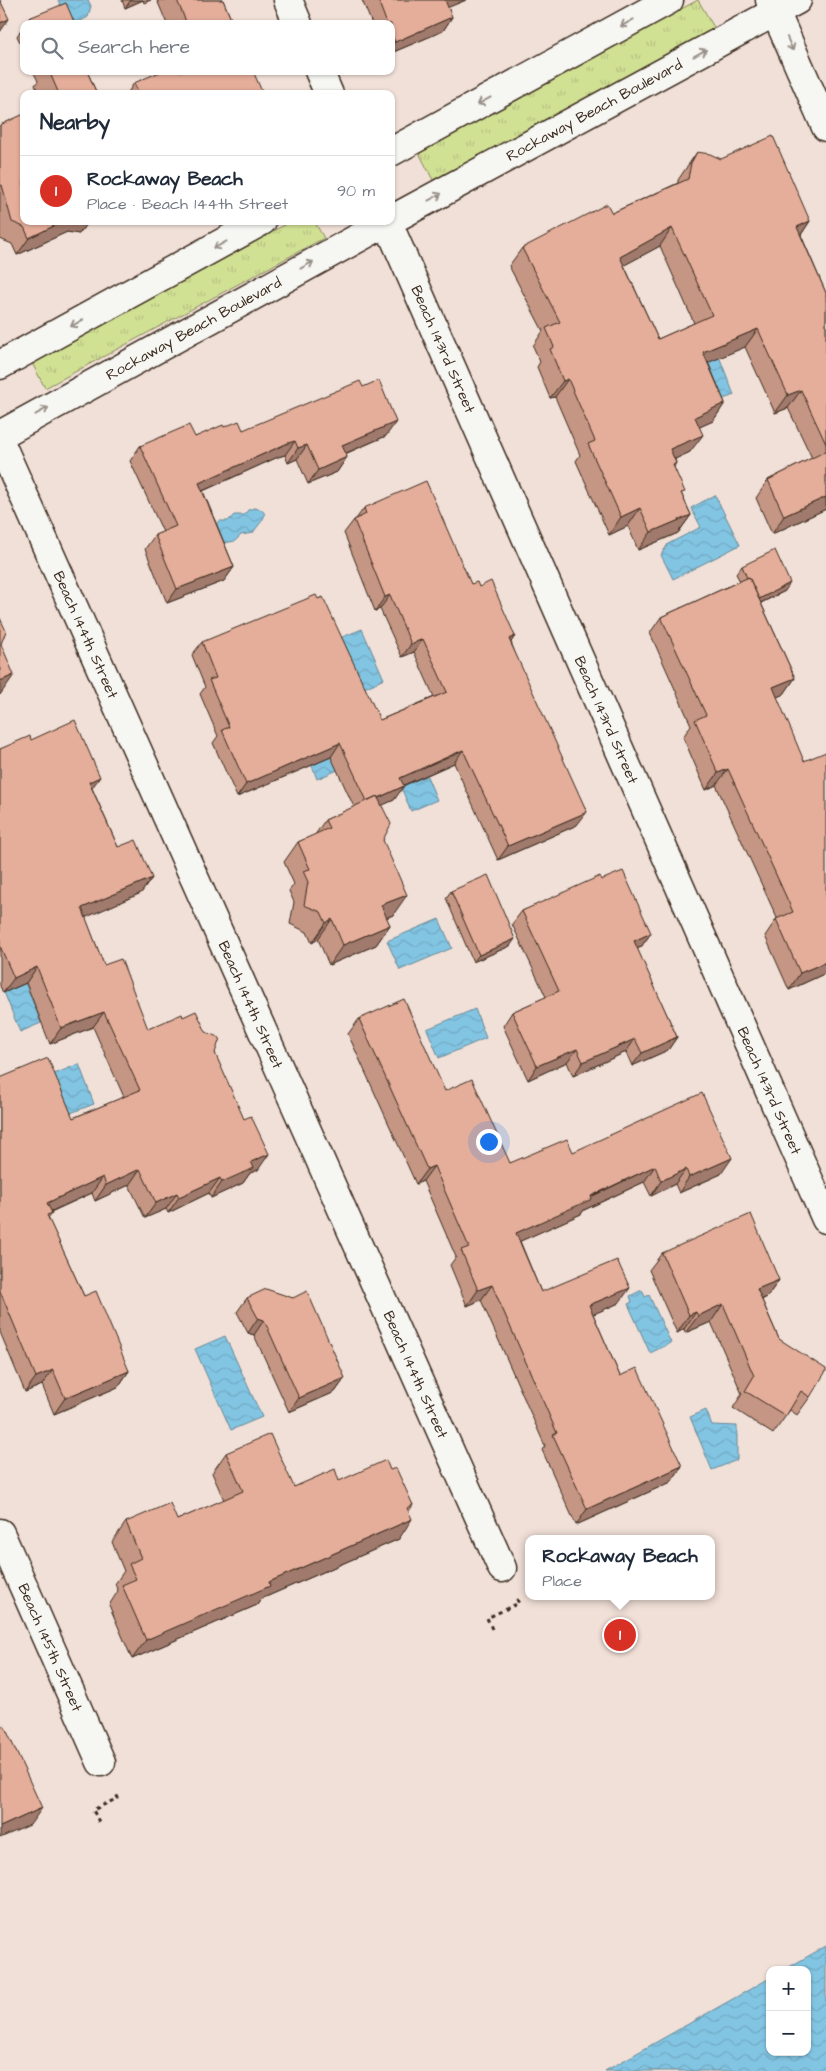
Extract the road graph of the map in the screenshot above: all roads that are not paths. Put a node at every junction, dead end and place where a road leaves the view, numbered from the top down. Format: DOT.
graph roads {
  1 [pos="288,0"];
  2 [pos="669,0"];
  3 [pos="781,4"];
  4 [pos="296,20"];
  5 [pos="321,75"];
  6 [pos="327,90"];
  7 [pos="826,127"];
  8 [pos="395,150"];
  9 [pos="395,217"];
  10 [pos="255,225"];
  11 [pos="381,225"];
  12 [pos="390,225"];
  13 [pos="0,365"];
  14 [pos="0,435"];
  15 [pos="0,442"];
  16 [pos="826,1219"];
  17 [pos="0,1533"];
  18 [pos="502,1568"];
  19 [pos="101,1762"];
  1 -- 4 [label="street"];
  2 -- 8 [label="street, one-way"];
  3 -- 7 [label="street, one-way"];
  9 -- 3 [label="street, Rockaway Beach Boulevard, one-way"];
  5 -- 6 [label="street"];
  10 -- 13 [label="street, one-way"];
  14 -- 11 [label="street, Rockaway Beach Boulevard, one-way"];
  12 -- 16 [label="street, Beach 143rd Street"];
  15 -- 18 [label="street, Beach 144th Street"];
  17 -- 19 [label="street, Beach 145th Street"];
}
